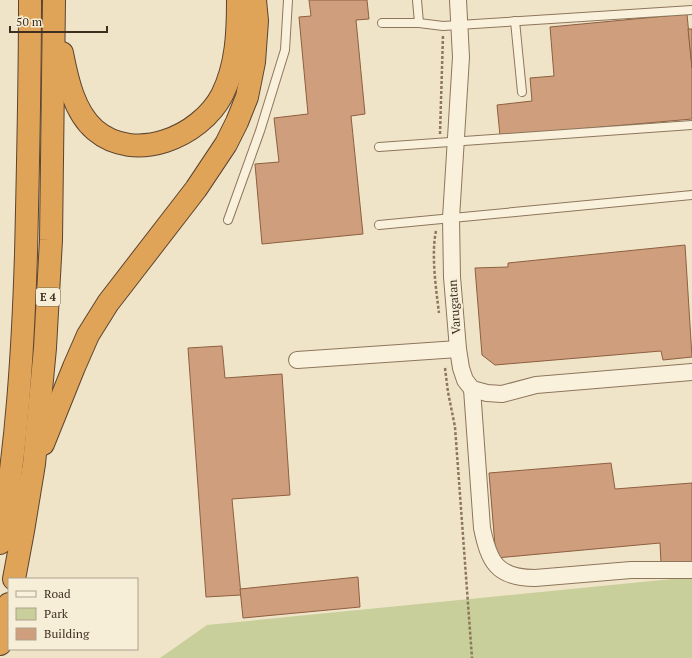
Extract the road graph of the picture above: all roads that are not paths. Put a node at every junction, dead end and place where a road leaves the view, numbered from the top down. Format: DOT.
graph roads {
  1 [pos="30,0"];
  2 [pos="238,0"];
  3 [pos="255,0"];
  4 [pos="288,0"];
  5 [pos="417,0"];
  6 [pos="458,0"];
  7 [pos="54,6"];
  8 [pos="692,10"];
  9 [pos="515,21"];
  10 [pos="382,23"];
  11 [pos="418,23"];
  12 [pos="459,25"];
  13 [pos="522,92"];
  14 [pos="692,125"];
  15 [pos="455,142"];
  16 [pos="379,146"];
  17 [pos="692,195"];
  18 [pos="451,218"];
  19 [pos="228,220"];
  20 [pos="379,225"];
  21 [pos="458,349"];
  22 [pos="296,360"];
  23 [pos="692,372"];
  24 [pos="472,389"];
  25 [pos="34,464"];
  26 [pos="0,543"];
  27 [pos="692,570"];
  28 [pos="14,578"];
  29 [pos="8,608"];
  30 [pos="0,644"];
  1 -- 26 [label="highway, E 4"];
  2 -- 7 [label="highway"];
  3 -- 25 [label="highway"];
  4 -- 19 [label="lane"];
  5 -- 11 [label="lane"];
  6 -- 12 [label="street, Varugatan"];
  7 -- 25 [label="highway, E 4"];
  8 -- 9 [label="lane"];
  9 -- 12 [label="lane"];
  9 -- 13 [label="lane"];
  10 -- 11 [label="lane"];
  11 -- 12 [label="lane"];
  12 -- 15 [label="street, Varugatan"];
  14 -- 15 [label="lane"];
  15 -- 16 [label="lane"];
  15 -- 18 [label="street, Varugatan"];
  17 -- 18 [label="lane"];
  18 -- 20 [label="lane"];
  18 -- 21 [label="street, Varugatan"];
  21 -- 22 [label="street"];
  21 -- 24 [label="street, Varugatan"];
  23 -- 24 [label="street"];
  24 -- 27 [label="street"];
  25 -- 28 [label="highway, E 4"];
  29 -- 30 [label="highway"];
}
